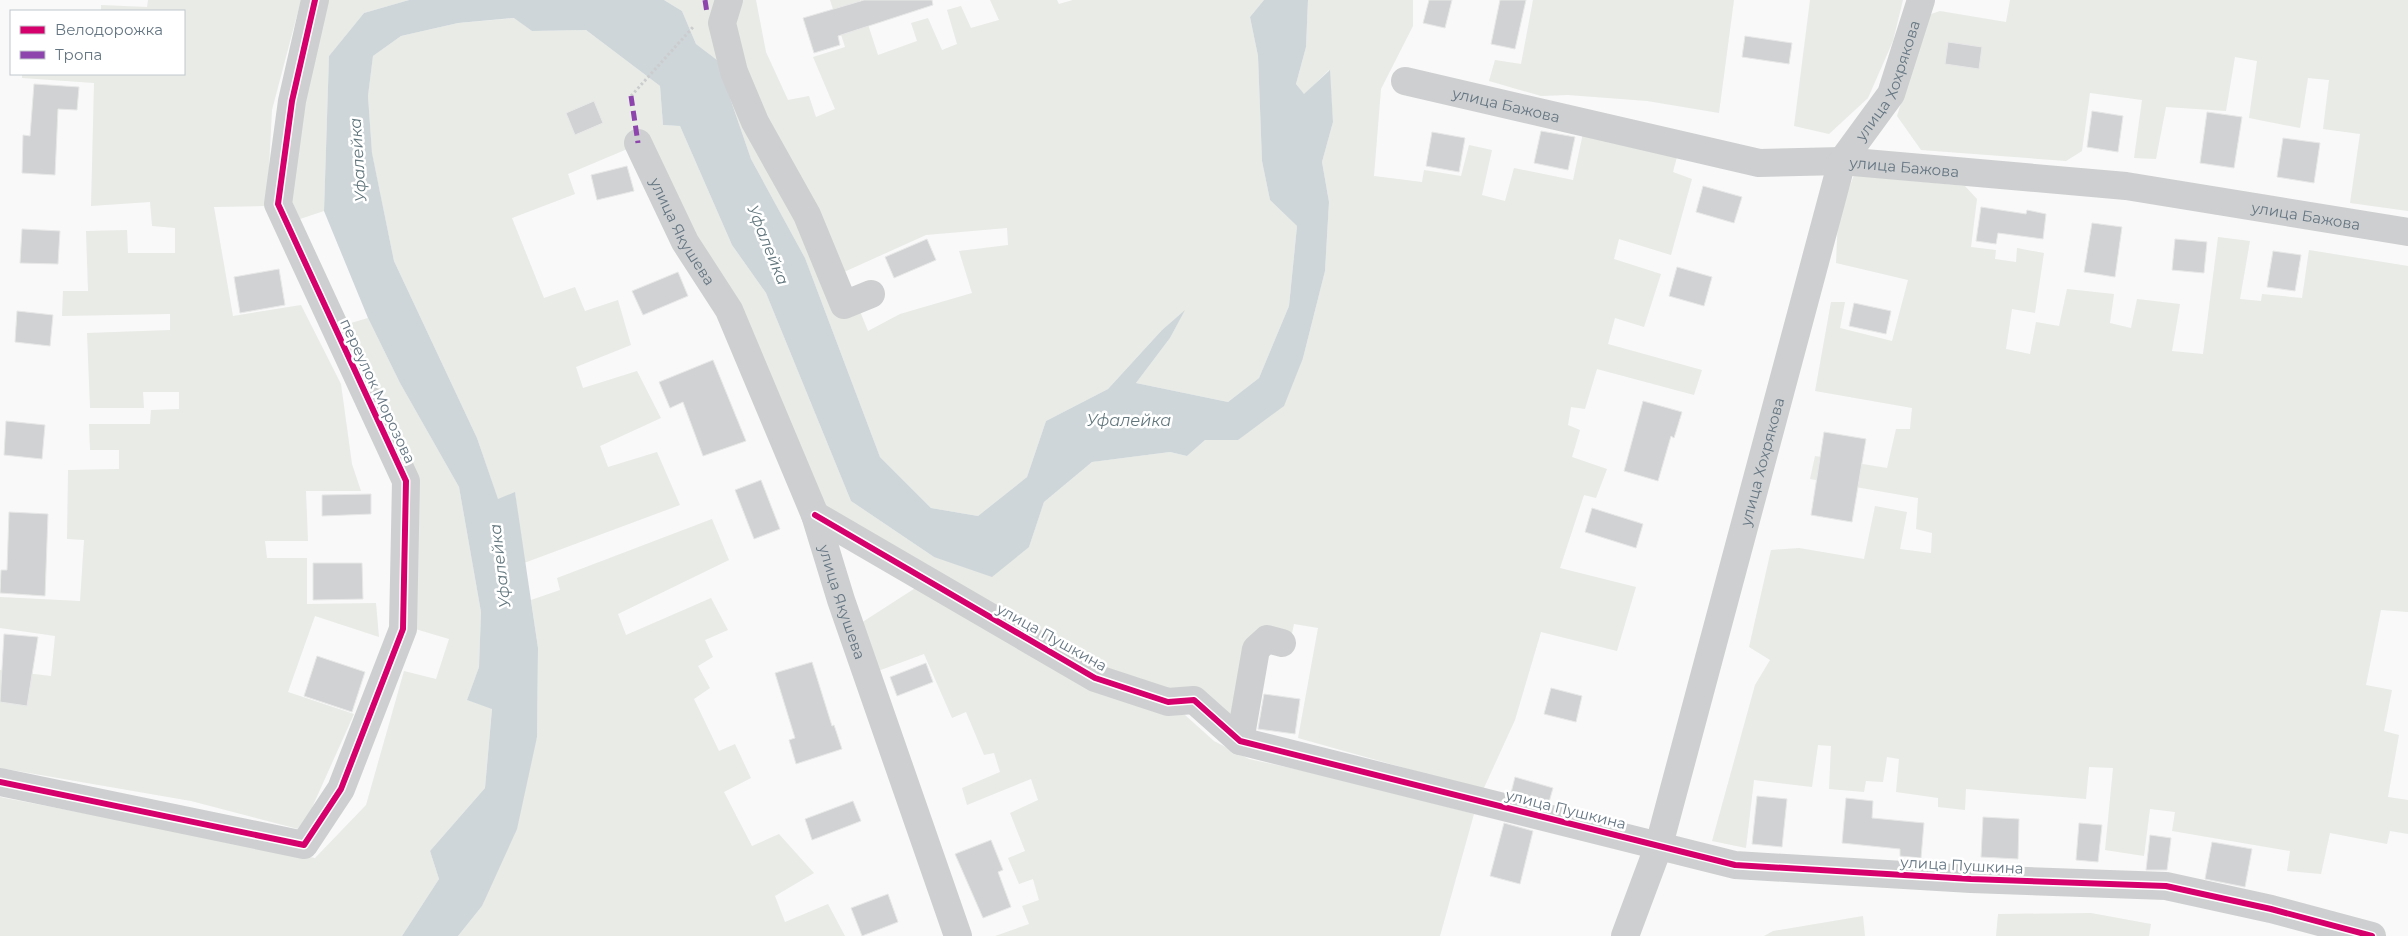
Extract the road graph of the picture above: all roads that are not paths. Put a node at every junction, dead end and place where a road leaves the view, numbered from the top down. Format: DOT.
graph roads {
  1 [pos="315,0"];
  2 [pos="729,0"];
  3 [pos="1921,0"];
  4 [pos="1405,81"];
  5 [pos="638,144"];
  6 [pos="1842,161"];
  7 [pos="2408,232"];
  8 [pos="871,294"];
  9 [pos="815,515"];
  10 [pos="1282,643"];
  11 [pos="1240,741"];
  12 [pos="0,782"];
  13 [pos="1659,845"];
  14 [pos="958,936"];
  15 [pos="1625,936"];
  16 [pos="2372,936"];
  1 -- 12 [label="street, переулок Морозова"];
  2 -- 8 [label="street"];
  3 -- 6 [label="street, улица Хохрякова"];
  4 -- 6 [label="street, улица Бажова"];
  5 -- 9 [label="street, улица Якушева"];
  6 -- 7 [label="street, улица Бажова"];
  6 -- 13 [label="street, улица Хохрякова"];
  9 -- 11 [label="street, улица Пушкина"];
  9 -- 14 [label="street, улица Якушева"];
  10 -- 11 [label="street"];
  11 -- 13 [label="street, улица Пушкина"];
  13 -- 15 [label="street, улица Хохрякова"];
  13 -- 16 [label="street, улица Пушкина"];
}
